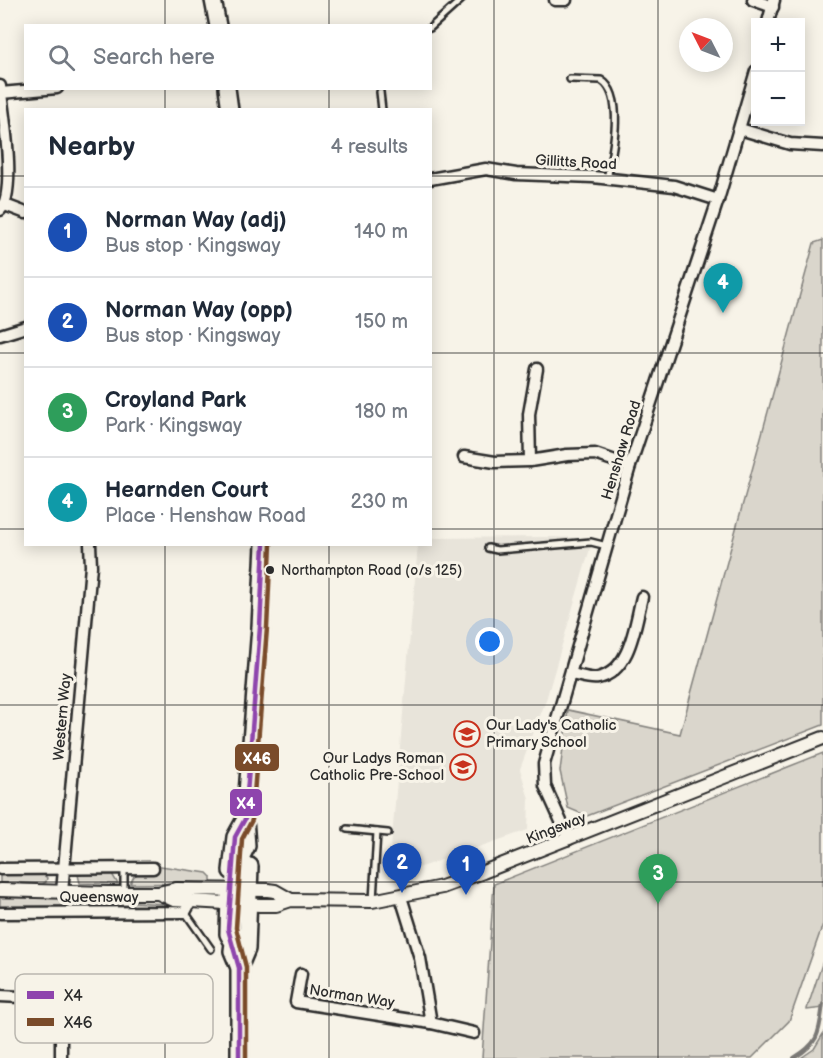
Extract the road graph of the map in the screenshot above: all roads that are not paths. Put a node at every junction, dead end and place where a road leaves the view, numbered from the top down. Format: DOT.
graph roads {
  1 [pos="213,0"];
  2 [pos="461,0"];
  3 [pos="555,0"];
  4 [pos="566,0"];
  5 [pos="753,0"];
  6 [pos="773,4"];
  7 [pos="218,24"];
  8 [pos="432,26"];
  9 [pos="756,72"];
  10 [pos="570,79"];
  11 [pos="0,86"];
  12 [pos="35,90"];
  13 [pos="227,90"];
  14 [pos="380,92"];
  15 [pos="1,93"];
  16 [pos="230,108"];
  17 [pos="382,108"];
  18 [pos="740,129"];
  19 [pos="823,146"];
  20 [pos="432,179"];
  21 [pos="608,179"];
  22 [pos="718,200"];
  23 [pos="3,207"];
  24 [pos="24,212"];
  25 [pos="24,328"];
  26 [pos="0,335"];
  27 [pos="537,369"];
  28 [pos="464,457"];
  29 [pos="530,461"];
  30 [pos="630,466"];
  31 [pos="90,546"];
  32 [pos="264,546"];
  33 [pos="607,546"];
  34 [pos="488,548"];
  35 [pos="642,597"];
  36 [pos="571,674"];
  37 [pos="823,738"];
  38 [pos="244,819"];
  39 [pos="347,829"];
  40 [pos="376,832"];
  41 [pos="388,833"];
  42 [pos="569,839"];
  43 [pos="124,868"];
  44 [pos="153,868"];
  45 [pos="0,869"];
  46 [pos="63,870"];
  47 [pos="0,890"];
  48 [pos="62,892"];
  49 [pos="124,893"];
  50 [pos="158,893"];
  51 [pos="239,897"];
  52 [pos="401,897"];
  53 [pos="372,902"];
  54 [pos="188,907"];
  55 [pos="0,913"];
  56 [pos="211,949"];
  57 [pos="239,968"];
  58 [pos="301,974"];
  59 [pos="0,996"];
  60 [pos="15,997"];
  61 [pos="431,1023"];
  62 [pos="474,1033"];
  63 [pos="60,1043"];
  64 [pos="60,1058"];
  65 [pos="239,1058"];
  1 -- 7 [label="main road"];
  2 -- 8 [label="lane"];
  3 -- 4 [label="street"];
  5 -- 6 [label="street"];
  9 -- 18 [label="street, Henshaw Road"];
  10 -- 21 [label="lane"];
  11 -- 15 [label="street"];
  12 -- 15 [label="street"];
  13 -- 16 [label="main road"];
  14 -- 17 [label="lane"];
  15 -- 23 [label="street"];
  18 -- 19 [label="street"];
  18 -- 22 [label="street, Henshaw Road"];
  20 -- 21 [label="street, Gillitts Road"];
  21 -- 22 [label="street, Gillitts Road"];
  22 -- 30 [label="street, Henshaw Road"];
  23 -- 24 [label="street"];
  25 -- 26 [label="street"];
  27 -- 29 [label="street"];
  28 -- 29 [label="street"];
  29 -- 30 [label="street"];
  30 -- 33 [label="street, Henshaw Road"];
  31 -- 46 [label="street, Western Way"];
  32 -- 38 [label="main road"];
  33 -- 34 [label="lane"];
  33 -- 36 [label="street, Henshaw Road"];
  35 -- 36 [label="street"];
  36 -- 42 [label="street, Henshaw Road"];
  37 -- 42 [label="street, Kingsway"];
  38 -- 51 [label="main road"];
  38 -- 51 [label="main road"];
  39 -- 40 [label="lane"];
  40 -- 41 [label="lane"];
  40 -- 53 [label="lane"];
  42 -- 52 [label="street, Kingsway"];
  43 -- 44 [label="street"];
  43 -- 46 [label="street"];
  43 -- 49 [label="lane"];
  45 -- 46 [label="street"];
  46 -- 48 [label="street, Western Way"];
  47 -- 48 [label="street, Queensway"];
  48 -- 49 [label="street, Queensway"];
  49 -- 50 [label="street, Queensway"];
  50 -- 51 [label="street, Queensway"];
  50 -- 54 [label="street, Queensway"];
  51 -- 53 [label="street, Kingsway"];
  51 -- 54 [label="street, Queensway"];
  51 -- 57 [label="main road"];
  51 -- 57 [label="main road"];
  52 -- 53 [label="street, Kingsway"];
  52 -- 61 [label="street"];
  54 -- 55 [label="street, Queensway"];
  54 -- 56 [label="lane"];
  57 -- 65 [label="main road"];
  58 -- 61 [label="street, Norman Way"];
  59 -- 60 [label="street"];
  61 -- 62 [label="street, Norman Way"];
  63 -- 64 [label="street"];
}
